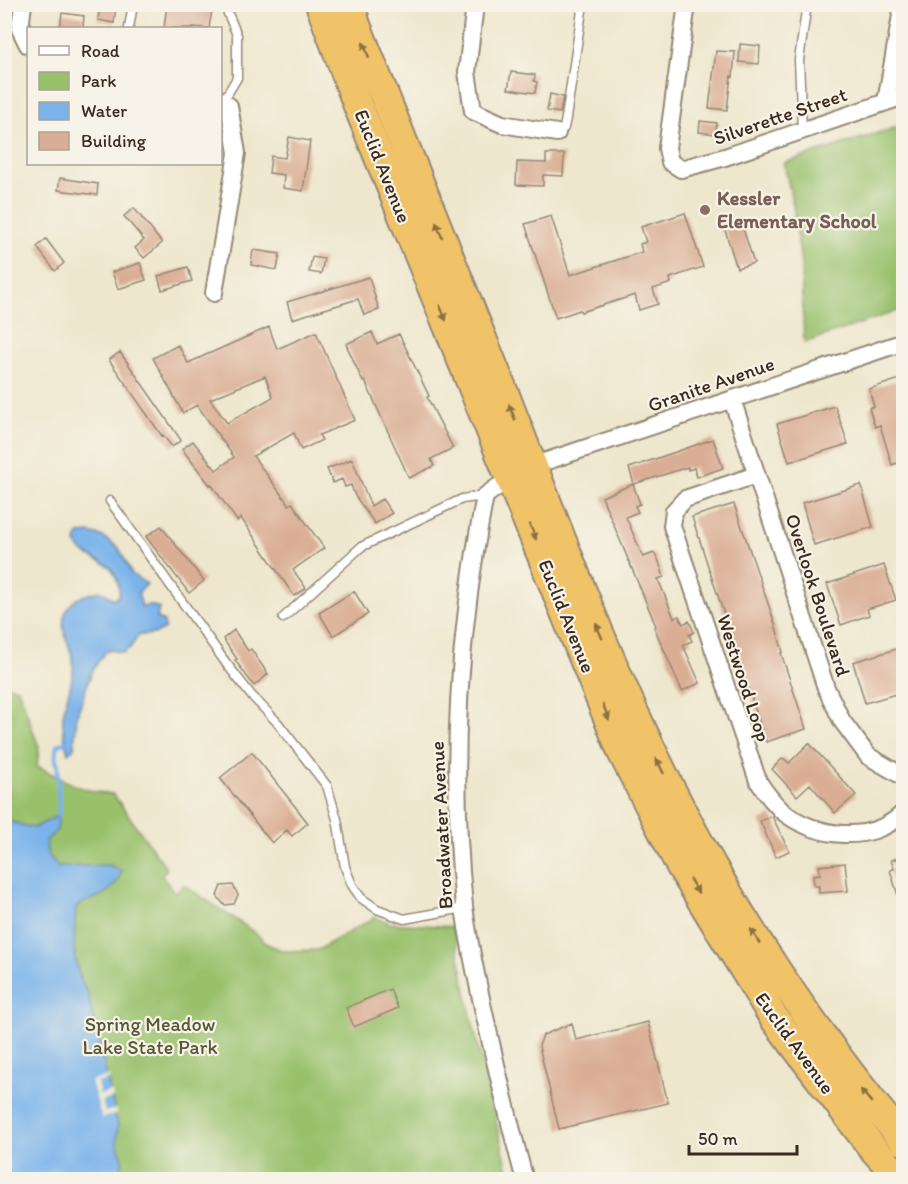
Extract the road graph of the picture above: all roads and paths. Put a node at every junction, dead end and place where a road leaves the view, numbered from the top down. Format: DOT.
graph roads {
  1 [pos="23,4"];
  2 [pos="134,4"];
  3 [pos="224,4"];
  4 [pos="320,4"];
  5 [pos="350,4"];
  6 [pos="475,4"];
  7 [pos="583,4"];
  8 [pos="687,4"];
  9 [pos="807,4"];
  10 [pos="903,4"];
  11 [pos="129,27"];
  12 [pos="27,43"];
  13 [pos="384,94"];
  14 [pos="903,96"];
  15 [pos="222,100"];
  16 [pos="886,102"];
  17 [pos="358,106"];
  18 [pos="801,131"];
  19 [pos="557,133"];
  20 [pos="214,293"];
  21 [pos="903,342"];
  22 [pos="732,399"];
  23 [pos="521,472"];
  24 [pos="756,475"];
  25 [pos="485,495"];
  26 [pos="110,501"];
  27 [pos="283,618"];
  28 [pos="903,777"];
  29 [pos="903,812"];
  30 [pos="464,908"];
  31 [pos="903,1141"];
  32 [pos="525,1179"];
  33 [pos="902,1179"];
  1 -- 12 [label="street"];
  2 -- 11 [label="lane"];
  3 -- 15 [label="lane"];
  4 -- 17 [label="highway, Euclid Avenue"];
  13 -- 5 [label="highway, Euclid Avenue, one-way"];
  6 -- 19 [label="street"];
  7 -- 19 [label="lane"];
  8 -- 18 [label="street, Silverette Street"];
  9 -- 18 [label="lane"];
  10 -- 16 [label="street"];
  13 -- 17 [label="highway"];
  23 -- 13 [label="highway, Euclid Avenue, one-way"];
  14 -- 16 [label="street, Silverette Street"];
  15 -- 20 [label="street"];
  16 -- 18 [label="street, Silverette Street"];
  17 -- 23 [label="highway, Euclid Avenue, one-way"];
  21 -- 22 [label="street, Granite Avenue"];
  22 -- 23 [label="street, Granite Avenue"];
  22 -- 24 [label="street, Overlook Boulevard"];
  23 -- 25 [label="street"];
  31 -- 23 [label="highway, Euclid Avenue, one-way"];
  23 -- 33 [label="highway, Euclid Avenue, one-way"];
  24 -- 28 [label="street, Overlook Boulevard"];
  24 -- 29 [label="street, Westwood Loop"];
  25 -- 27 [label="lane"];
  25 -- 30 [label="street, Broadwater Avenue"];
  26 -- 30 [label="lane"];
  30 -- 32 [label="street, Broadwater Avenue"];
}
